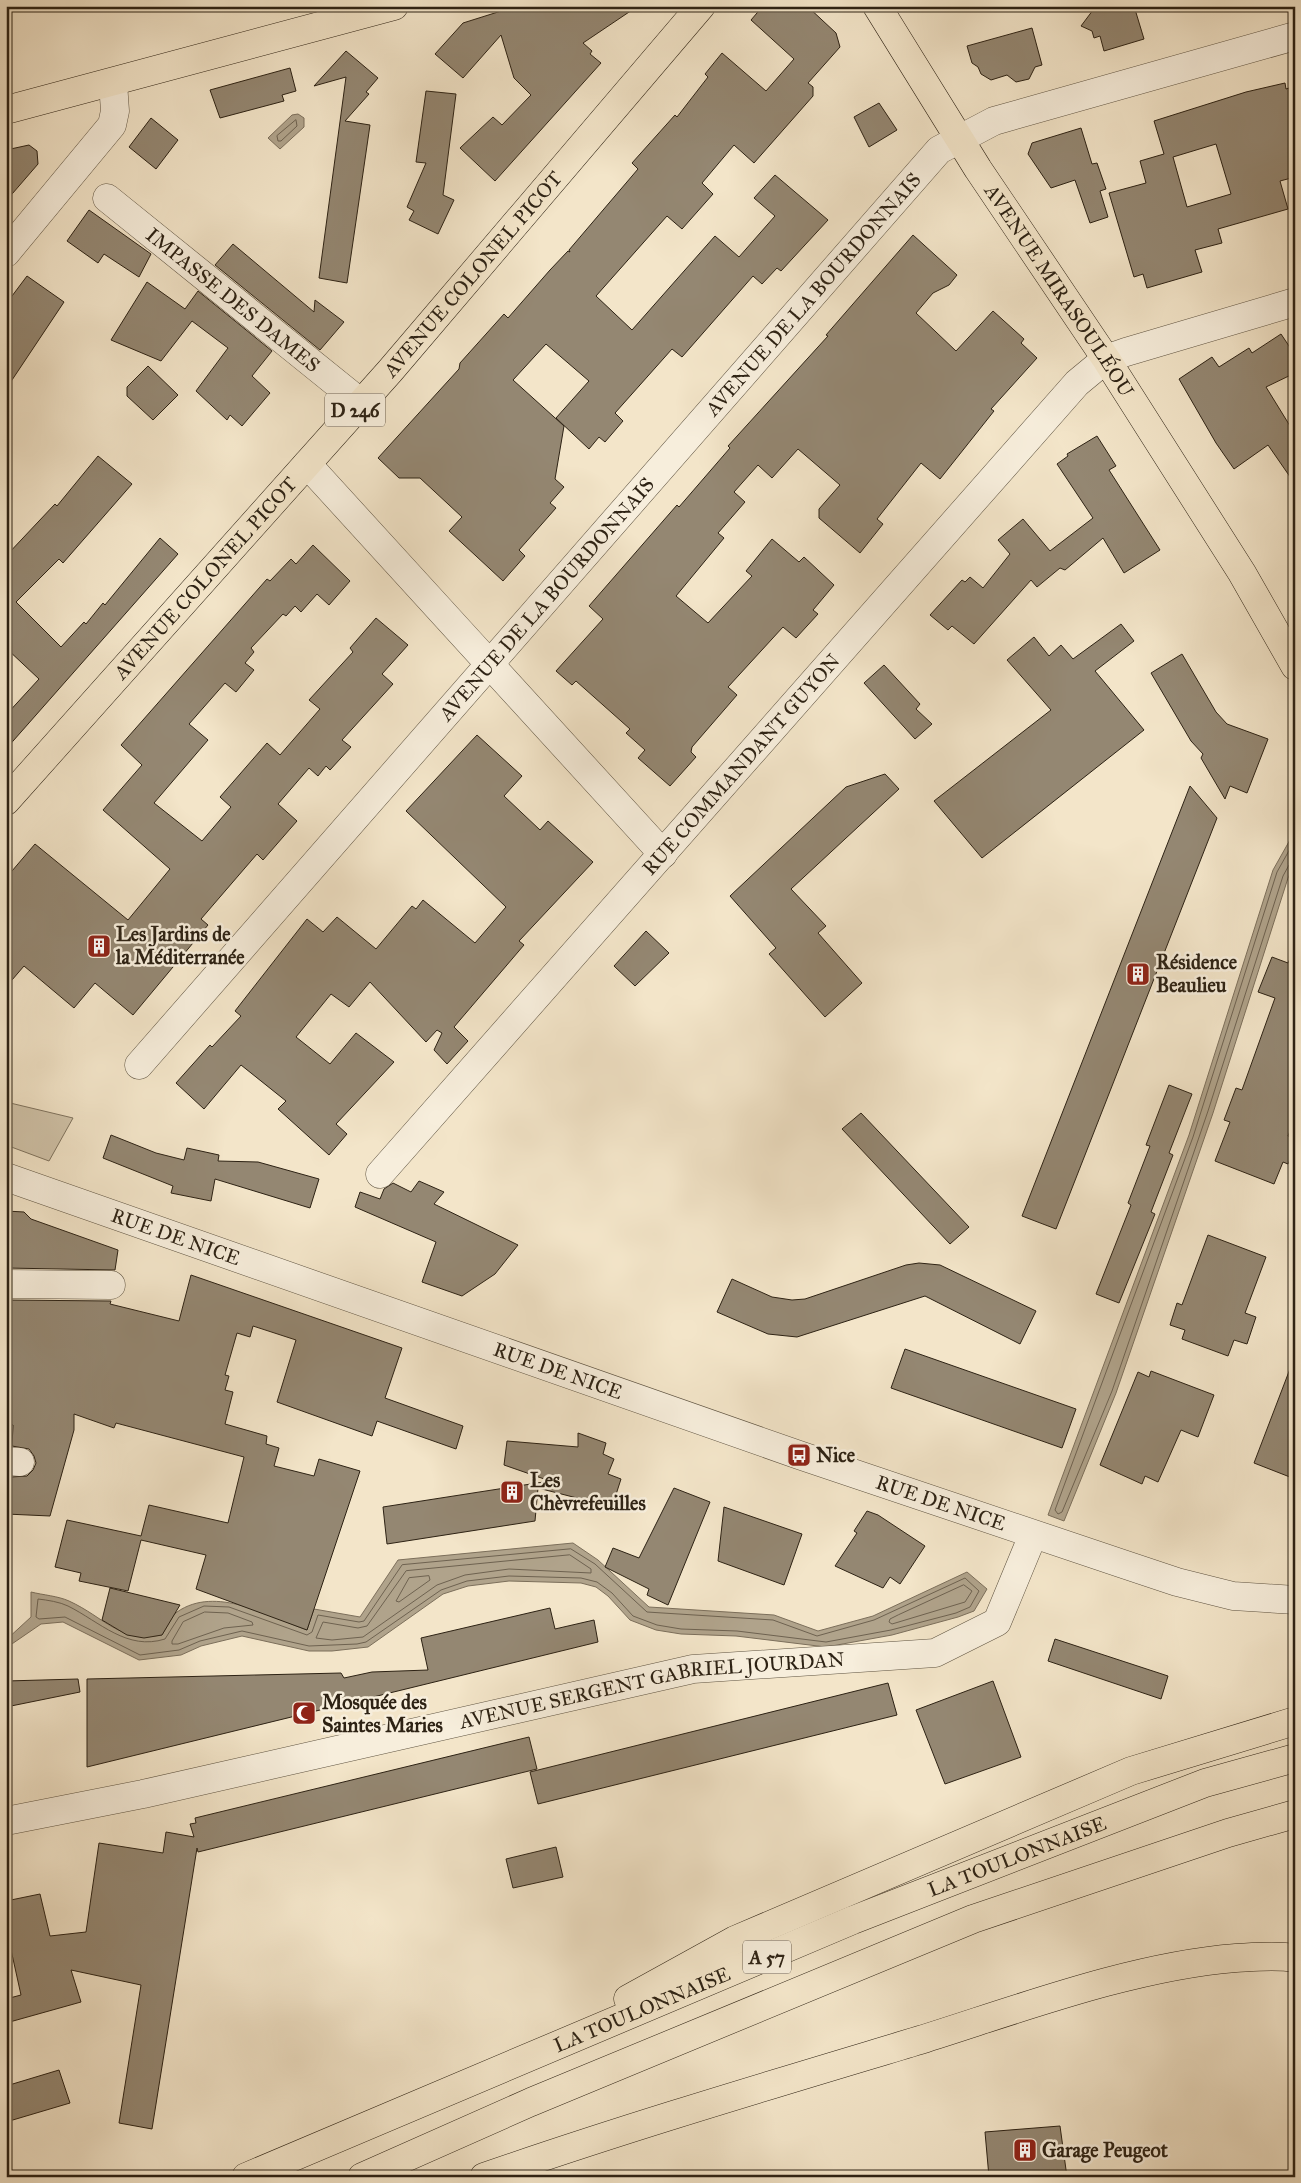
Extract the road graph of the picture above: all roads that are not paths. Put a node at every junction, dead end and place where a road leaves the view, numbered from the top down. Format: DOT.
graph roads {
  1 [pos="394,6"];
  2 [pos="877,6"];
  3 [pos="699,8"];
  4 [pos="1295,36"];
  5 [pos="114,83"];
  6 [pos="6,110"];
  7 [pos="958,138"];
  8 [pos="107,198"];
  9 [pos="6,254"];
  10 [pos="1295,302"];
  11 [pos="1106,359"];
  12 [pos="362,403"];
  13 [pos="307,464"];
  14 [pos="1242,572"];
  15 [pos="1295,630"];
  16 [pos="489,664"];
  17 [pos="1295,666"];
  18 [pos="6,801"];
  19 [pos="663,854"];
  20 [pos="139,1065"];
  21 [pos="380,1174"];
  22 [pos="6,1177"];
  23 [pos="6,1284"];
  24 [pos="111,1285"];
  25 [pos="1033,1535"];
  26 [pos="1295,1600"];
  27 [pos="1295,1721"];
  28 [pos="1295,1758"];
  29 [pos="1295,1814"];
  30 [pos="6,1821"];
  31 [pos="1295,1958"];
  32 [pos="496,2072"];
  33 [pos="246,2177"];
  34 [pos="362,2177"];
  35 [pos="484,2177"];
  1 -- 5 [label="main road"];
  2 -- 7 [label="main road, AVENUE MIRASOULÉOU"];
  3 -- 12 [label="main road, AVENUE COLONEL PICOT / D 246"];
  4 -- 7 [label="street, AVENUE DE LA BOURDONNAIS"];
  5 -- 6 [label="main road"];
  5 -- 9 [label="street"];
  7 -- 11 [label="main road, AVENUE MIRASOULÉOU"];
  7 -- 16 [label="street, AVENUE DE LA BOURDONNAIS"];
  8 -- 12 [label="street, IMPASSE DES DAMES"];
  10 -- 11 [label="street, RUE COMMANDANT GUYON"];
  11 -- 14 [label="main road, AVENUE MIRASOULÉOU"];
  11 -- 19 [label="street, RUE COMMANDANT GUYON"];
  12 -- 13 [label="main road, AVENUE COLONEL PICOT / D 246"];
  13 -- 16 [label="street"];
  13 -- 18 [label="main road, AVENUE COLONEL PICOT / D 246"];
  14 -- 15 [label="main road, AVENUE MIRASOULÉOU"];
  14 -- 17 [label="main road, AVENUE MIRASOULÉOU"];
  16 -- 19 [label="street"];
  16 -- 20 [label="street, AVENUE DE LA BOURDONNAIS"];
  19 -- 21 [label="street, RUE COMMANDANT GUYON"];
  22 -- 25 [label="street, RUE DE NICE"];
  23 -- 24 [label="street"];
  25 -- 26 [label="street, RUE DE NICE"];
  25 -- 30 [label="street, AVENUE SERGENT GABRIEL JOURDAN"];
  27 -- 32 [label="main road"];
  28 -- 32 [label="main road, LA TOULONNAISE / A 57"];
  29 -- 34 [label="main road, LA TOULONNAISE / A 57"];
  31 -- 35 [label="main road"];
  32 -- 33 [label="main road, LA TOULONNAISE / A 57"];
}
